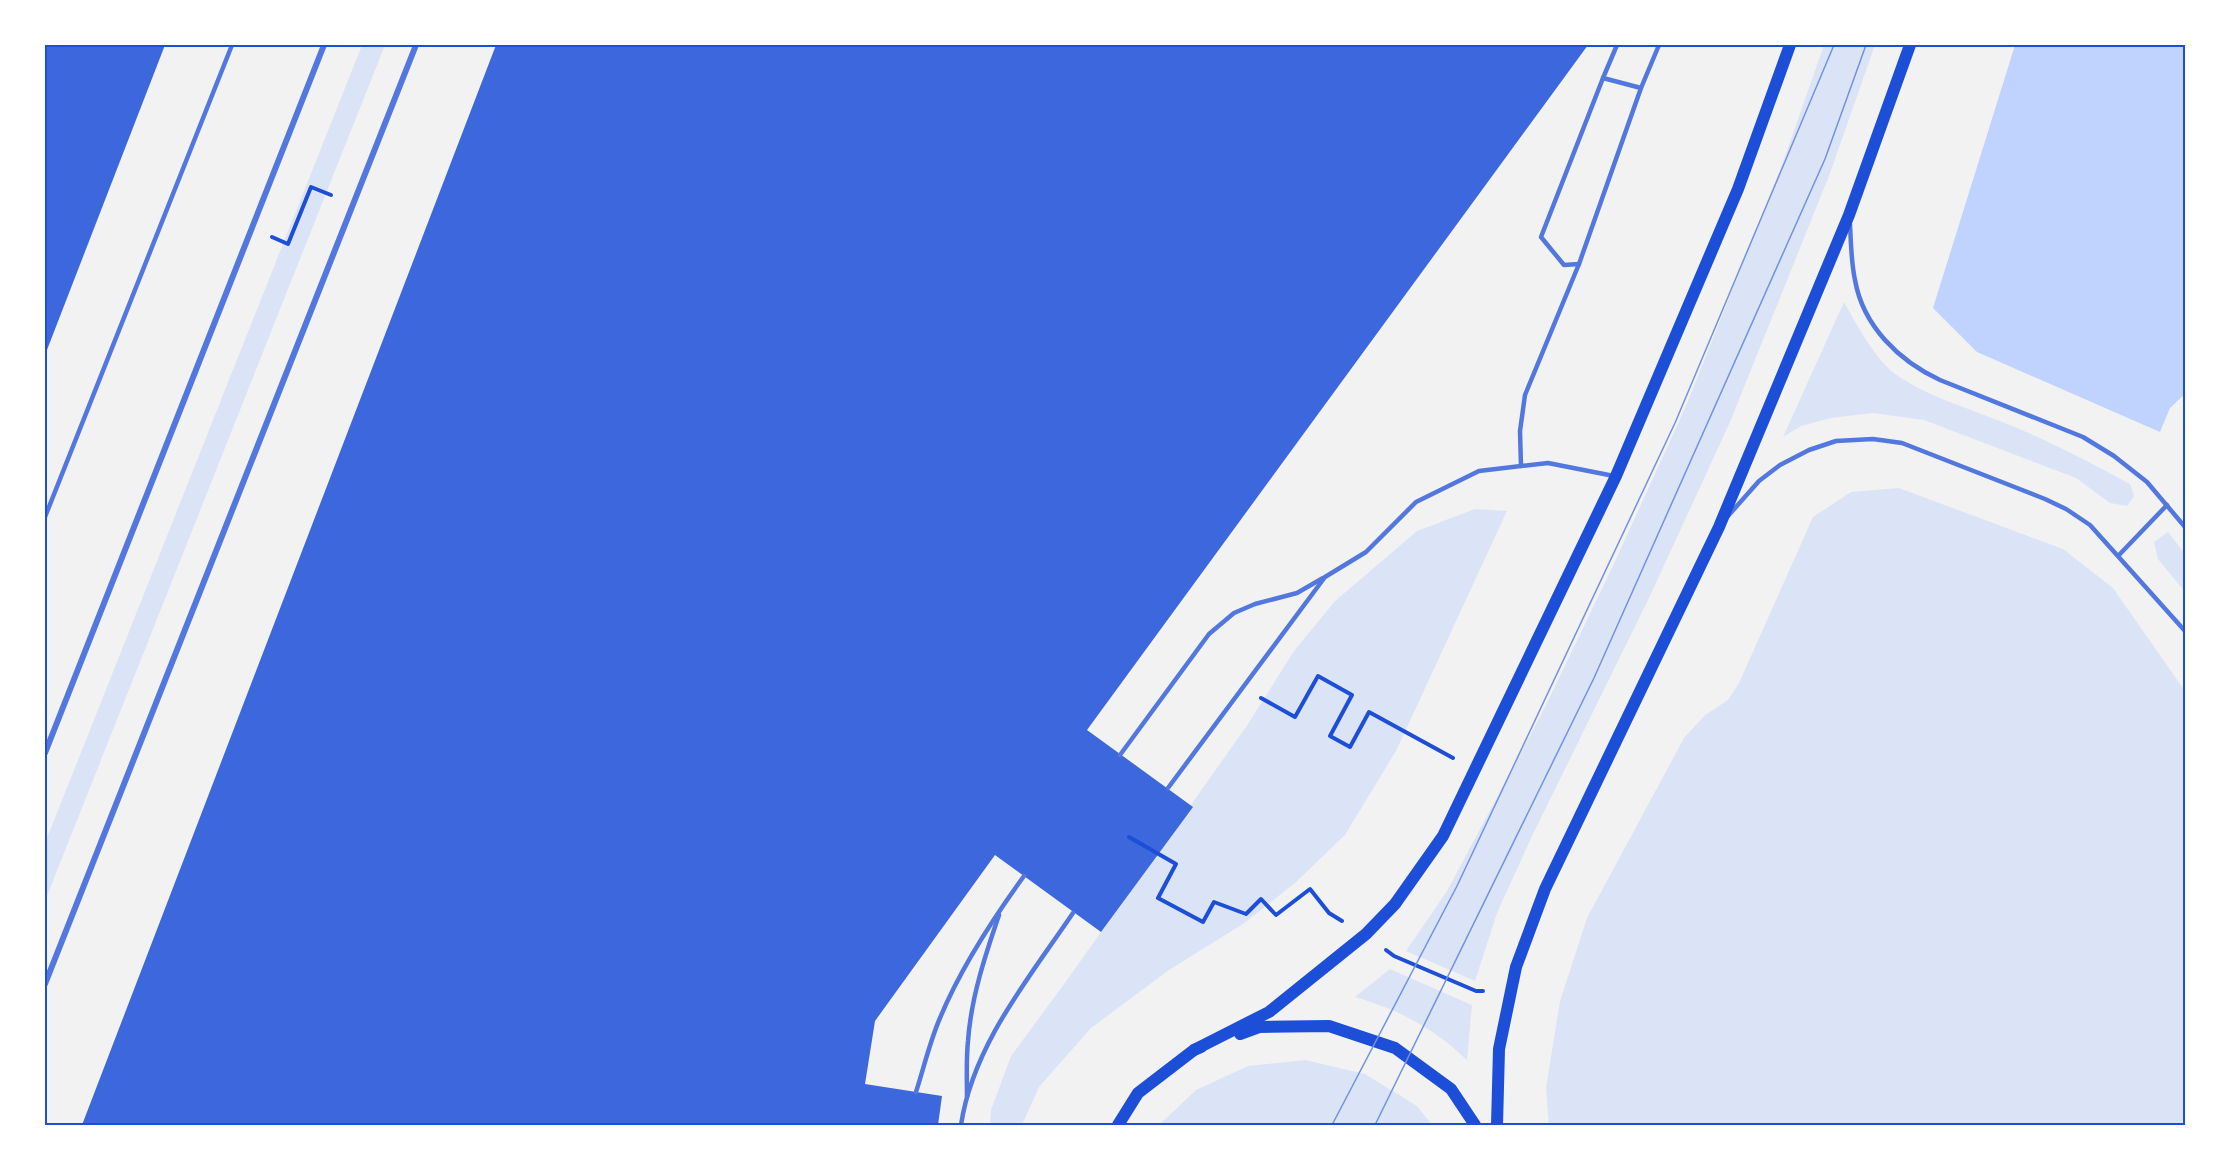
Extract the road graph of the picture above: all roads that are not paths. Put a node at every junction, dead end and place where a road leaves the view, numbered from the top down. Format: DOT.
graph roads {
  1 [pos="232,45"];
  2 [pos="324,45"];
  3 [pos="416,45"];
  4 [pos="1617,45"];
  5 [pos="1659,45"];
  6 [pos="1790,45"];
  7 [pos="1910,45"];
  8 [pos="1603,78"];
  9 [pos="1641,88"];
  10 [pos="1849,215"];
  11 [pos="1579,264"];
  12 [pos="1521,466"];
  13 [pos="1616,476"];
  14 [pos="2167,505"];
  15 [pos="45,517"];
  16 [pos="1719,527"];
  17 [pos="2185,527"];
  18 [pos="2119,555"];
  19 [pos="1325,577"];
  20 [pos="2185,631"];
  21 [pos="45,753"];
  22 [pos="1120,755"];
  23 [pos="1168,788"];
  24 [pos="1024,876"];
  25 [pos="1002,907"];
  26 [pos="1073,913"];
  27 [pos="45,984"];
  28 [pos="1194,1050"];
  29 [pos="916,1092"];
  30 [pos="967,1103"];
  31 [pos="961,1125"];
  32 [pos="1118,1125"];
  33 [pos="1475,1125"];
  34 [pos="1497,1125"];
  1 -- 15 [label="lane"];
  2 -- 21 [label="street"];
  3 -- 27 [label="street"];
  4 -- 8 [label="lane"];
  5 -- 9 [label="lane"];
  6 -- 13 [label="main road"];
  7 -- 10 [label="main road"];
  8 -- 9 [label="lane"];
  8 -- 11 [label="lane"];
  9 -- 11 [label="lane"];
  10 -- 14 [label="lane"];
  10 -- 16 [label="main road"];
  11 -- 12 [label="lane"];
  12 -- 13 [label="lane"];
  12 -- 19 [label="lane"];
  13 -- 28 [label="main road"];
  14 -- 17 [label="lane"];
  14 -- 18 [label="lane"];
  16 -- 18 [label="lane"];
  16 -- 34 [label="main road"];
  18 -- 20 [label="lane"];
  19 -- 22 [label="lane"];
  19 -- 23 [label="lane"];
  24 -- 25 [label="lane"];
  25 -- 29 [label="lane"];
  25 -- 30 [label="lane"];
  26 -- 30 [label="lane"];
  28 -- 32 [label="main road"];
  28 -- 33 [label="main road"];
  30 -- 31 [label="lane"];
}
